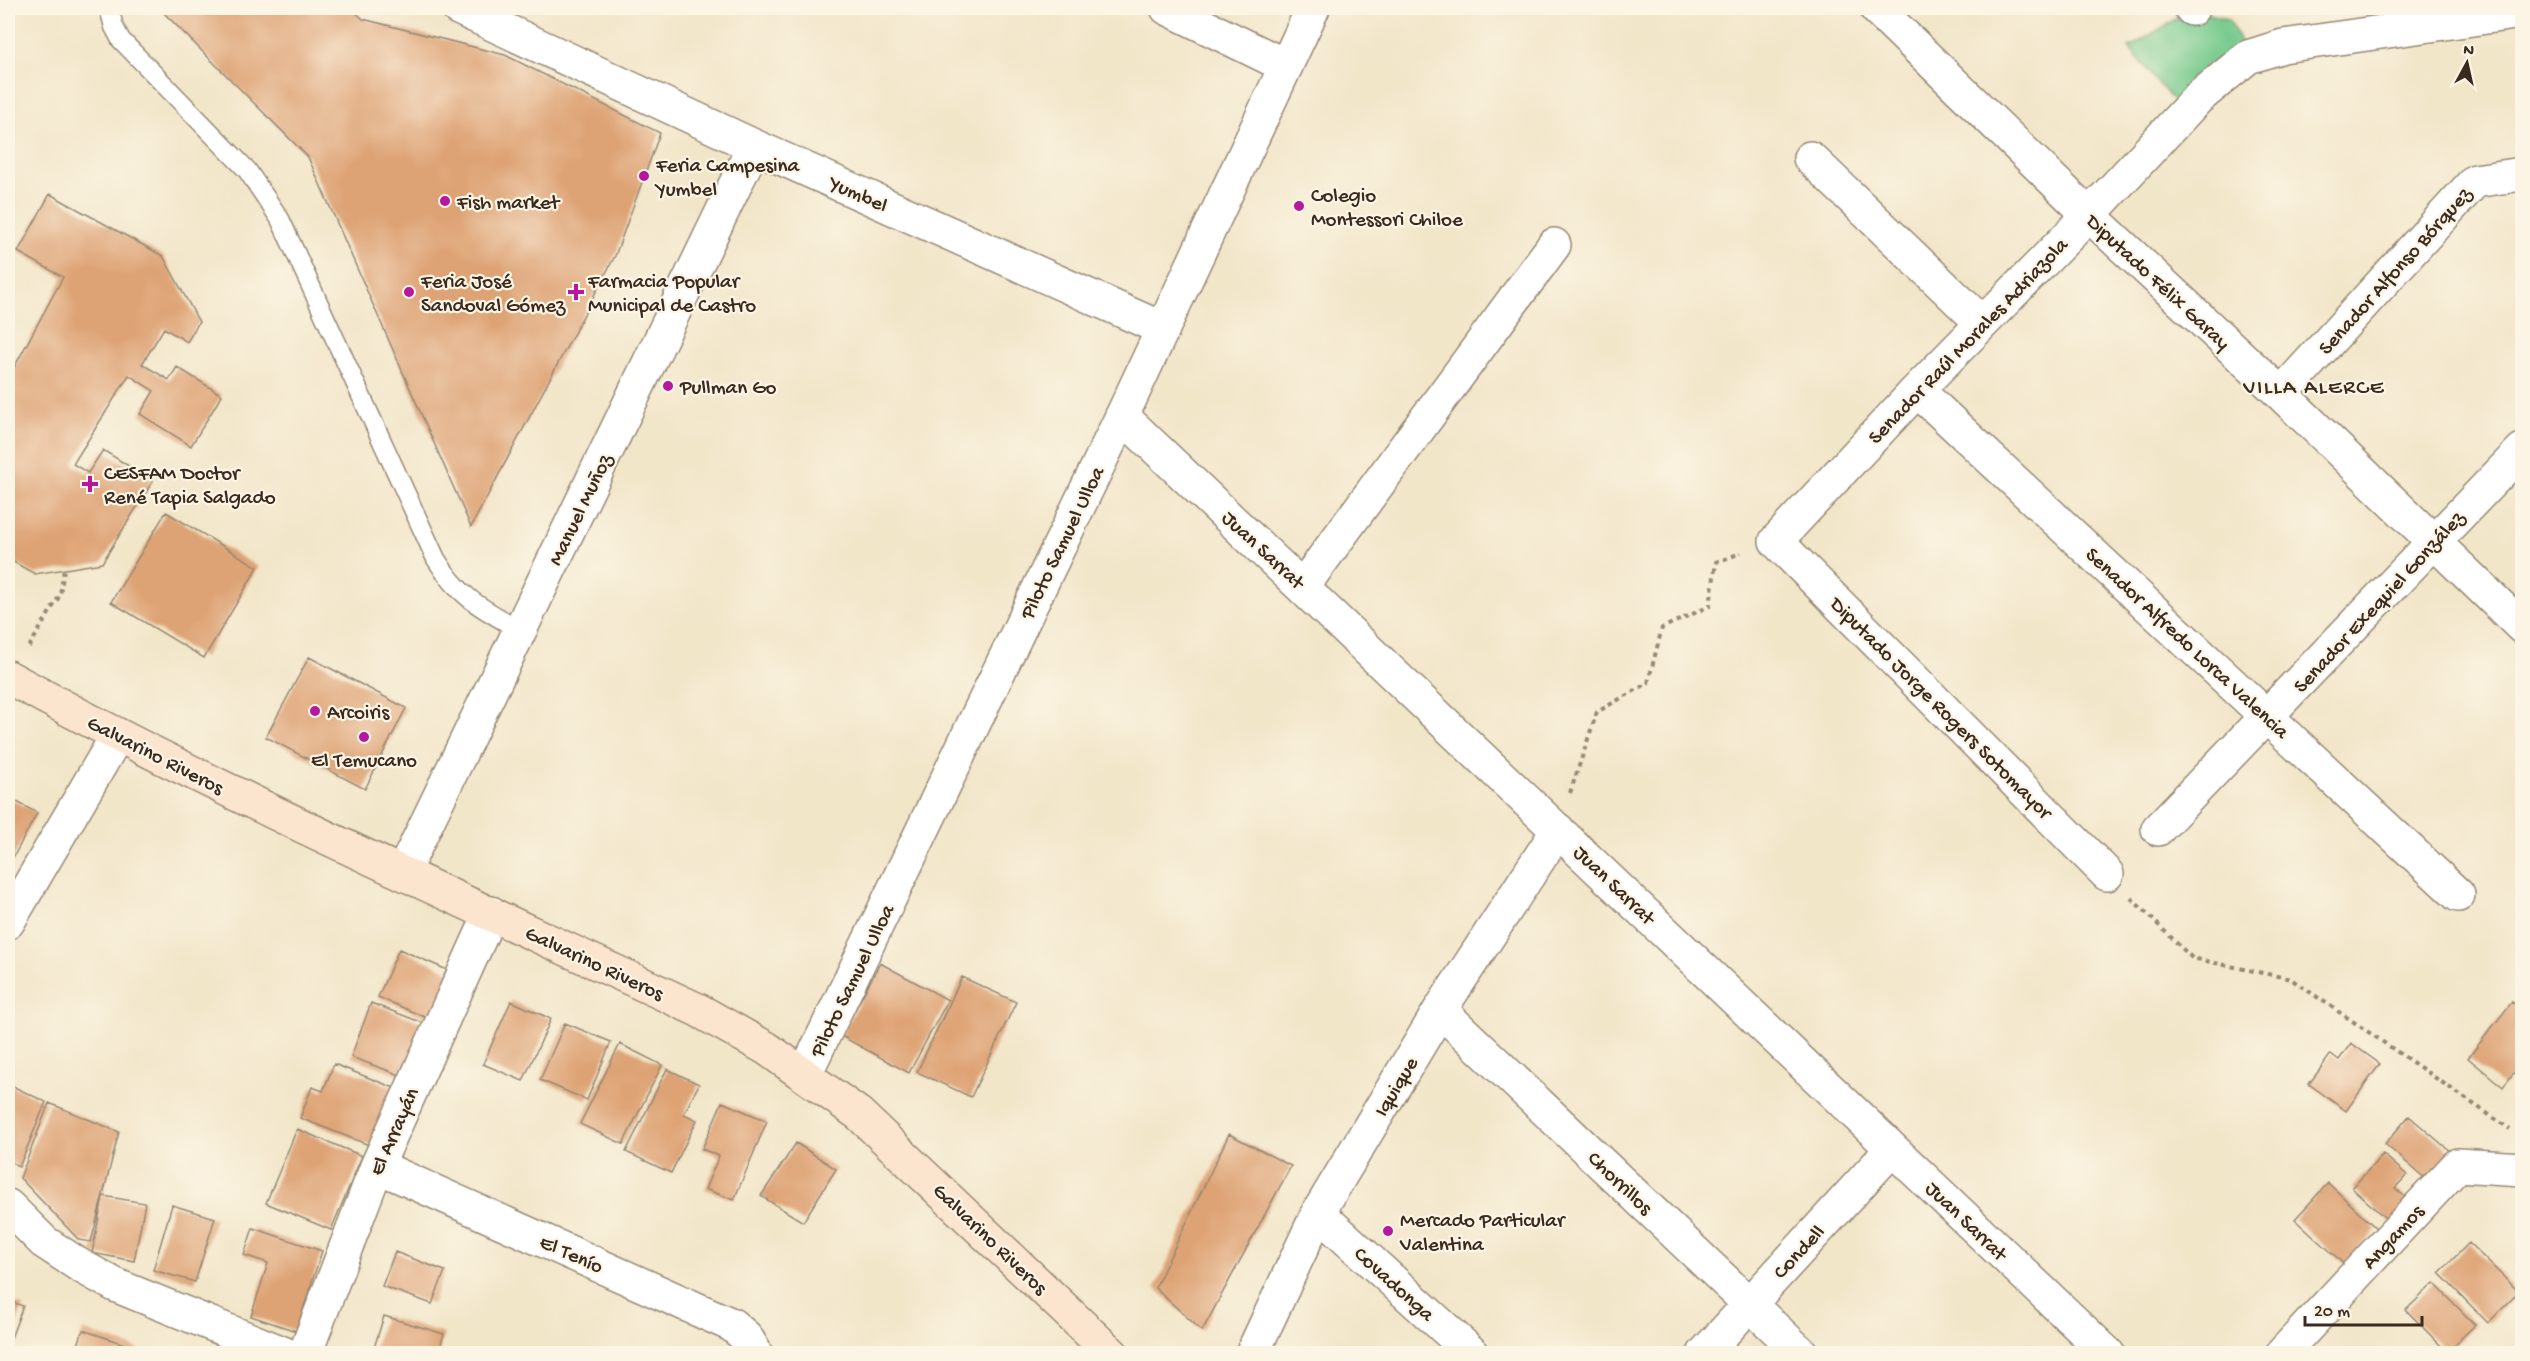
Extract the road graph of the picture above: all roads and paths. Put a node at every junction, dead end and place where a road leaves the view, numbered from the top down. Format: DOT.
graph roads {
  1 [pos="110,8"];
  2 [pos="1167,8"];
  3 [pos="1313,8"];
  4 [pos="1876,8"];
  5 [pos="466,9"];
  6 [pos="2523,12"];
  7 [pos="2385,19"];
  8 [pos="1286,66"];
  9 [pos="754,146"];
  10 [pos="1810,158"];
  11 [pos="2523,174"];
  12 [pos="2089,215"];
  13 [pos="1554,245"];
  14 [pos="1982,323"];
  15 [pos="1163,329"];
  16 [pos="1917,390"];
  17 [pos="2281,394"];
  18 [pos="1122,416"];
  19 [pos="2523,450"];
  20 [pos="1776,541"];
  21 [pos="2433,541"];
  22 [pos="64,569"];
  23 [pos="1303,586"];
  24 [pos="2523,627"];
  25 [pos="520,630"];
  26 [pos="9,678"];
  27 [pos="2269,717"];
  28 [pos="117,736"];
  29 [pos="2158,829"];
  30 [pos="1558,830"];
  31 [pos="403,872"];
  32 [pos="2107,874"];
  33 [pos="2458,895"];
  34 [pos="491,914"];
  35 [pos="8,922"];
  36 [pos="1440,1010"];
  37 [pos="805,1074"];
  38 [pos="2514,1132"];
  39 [pos="1892,1149"];
  40 [pos="377,1166"];
  41 [pos="2523,1169"];
  42 [pos="8,1206"];
  43 [pos="1318,1213"];
  44 [pos="1750,1304"];
  45 [pos="285,1353"];
  46 [pos="306,1353"];
  47 [pos="756,1353"];
  48 [pos="1112,1353"];
  49 [pos="1252,1353"];
  50 [pos="1473,1353"];
  51 [pos="1704,1353"];
  52 [pos="1802,1353"];
  53 [pos="2108,1353"];
  54 [pos="2282,1353"];
  1 -- 25 [label="lane"];
  2 -- 8 [label="street"];
  3 -- 8 [label="street, Piloto Samuel Ulloa"];
  4 -- 12 [label="street, Diputado Félix Garay"];
  5 -- 9 [label="street, Yumbel"];
  6 -- 7 [label="street, Senador Raúl Morales Adriazola"];
  7 -- 12 [label="street, Senador Raúl Morales Adriazola"];
  8 -- 15 [label="street, Piloto Samuel Ulloa"];
  9 -- 15 [label="street, Yumbel"];
  9 -- 25 [label="street, Manuel Muñoz"];
  10 -- 14 [label="street"];
  11 -- 17 [label="street, Senador Alfonso Bórquez"];
  12 -- 14 [label="street, Senador Raúl Morales Adriazola"];
  12 -- 17 [label="street, Diputado Félix Garay"];
  13 -- 23 [label="street"];
  14 -- 16 [label="street, Senador Raúl Morales Adriazola"];
  15 -- 18 [label="street, Piloto Samuel Ulloa"];
  16 -- 20 [label="street, Senador Raúl Morales Adriazola"];
  16 -- 27 [label="street, Senador Alfredo Lorca Valencia"];
  17 -- 21 [label="street, Diputado Félix Garay"];
  18 -- 23 [label="street, Juan Sarrat"];
  18 -- 37 [label="street, Piloto Samuel Ulloa"];
  19 -- 21 [label="street, Senador Exequiel González"];
  20 -- 30 [label="path"];
  20 -- 32 [label="street, Diputado Jorge Rogers Sotomayor"];
  21 -- 24 [label="street, Diputado Félix Garay"];
  21 -- 27 [label="street, Senador Exequiel González"];
  22 -- 26 [label="path"];
  23 -- 30 [label="street, Juan Sarrat"];
  25 -- 31 [label="street, Manuel Muñoz"];
  26 -- 28 [label="main road, Galvarino Riveros"];
  27 -- 29 [label="street, Senador Exequiel González"];
  27 -- 33 [label="street, Senador Alfredo Lorca Valencia"];
  28 -- 31 [label="main road, Galvarino Riveros"];
  28 -- 35 [label="street"];
  30 -- 36 [label="street, Iquique"];
  30 -- 39 [label="street, Juan Sarrat"];
  31 -- 34 [label="main road, Galvarino Riveros"];
  32 -- 38 [label="path"];
  34 -- 37 [label="main road, Galvarino Riveros"];
  34 -- 40 [label="street, El Arrayán"];
  36 -- 43 [label="street, Iquique"];
  36 -- 44 [label="street, Chorrillos"];
  37 -- 48 [label="main road, Galvarino Riveros"];
  39 -- 44 [label="street, Condell"];
  39 -- 53 [label="street, Juan Sarrat"];
  40 -- 46 [label="street, El Arrayán"];
  40 -- 47 [label="street, El Tenío"];
  41 -- 54 [label="street, Angamos"];
  42 -- 45 [label="street"];
  43 -- 49 [label="street, Iquique"];
  43 -- 50 [label="street, Covadonga"];
  44 -- 51 [label="street, Condell"];
  44 -- 52 [label="street, Chorrillos"];
}
